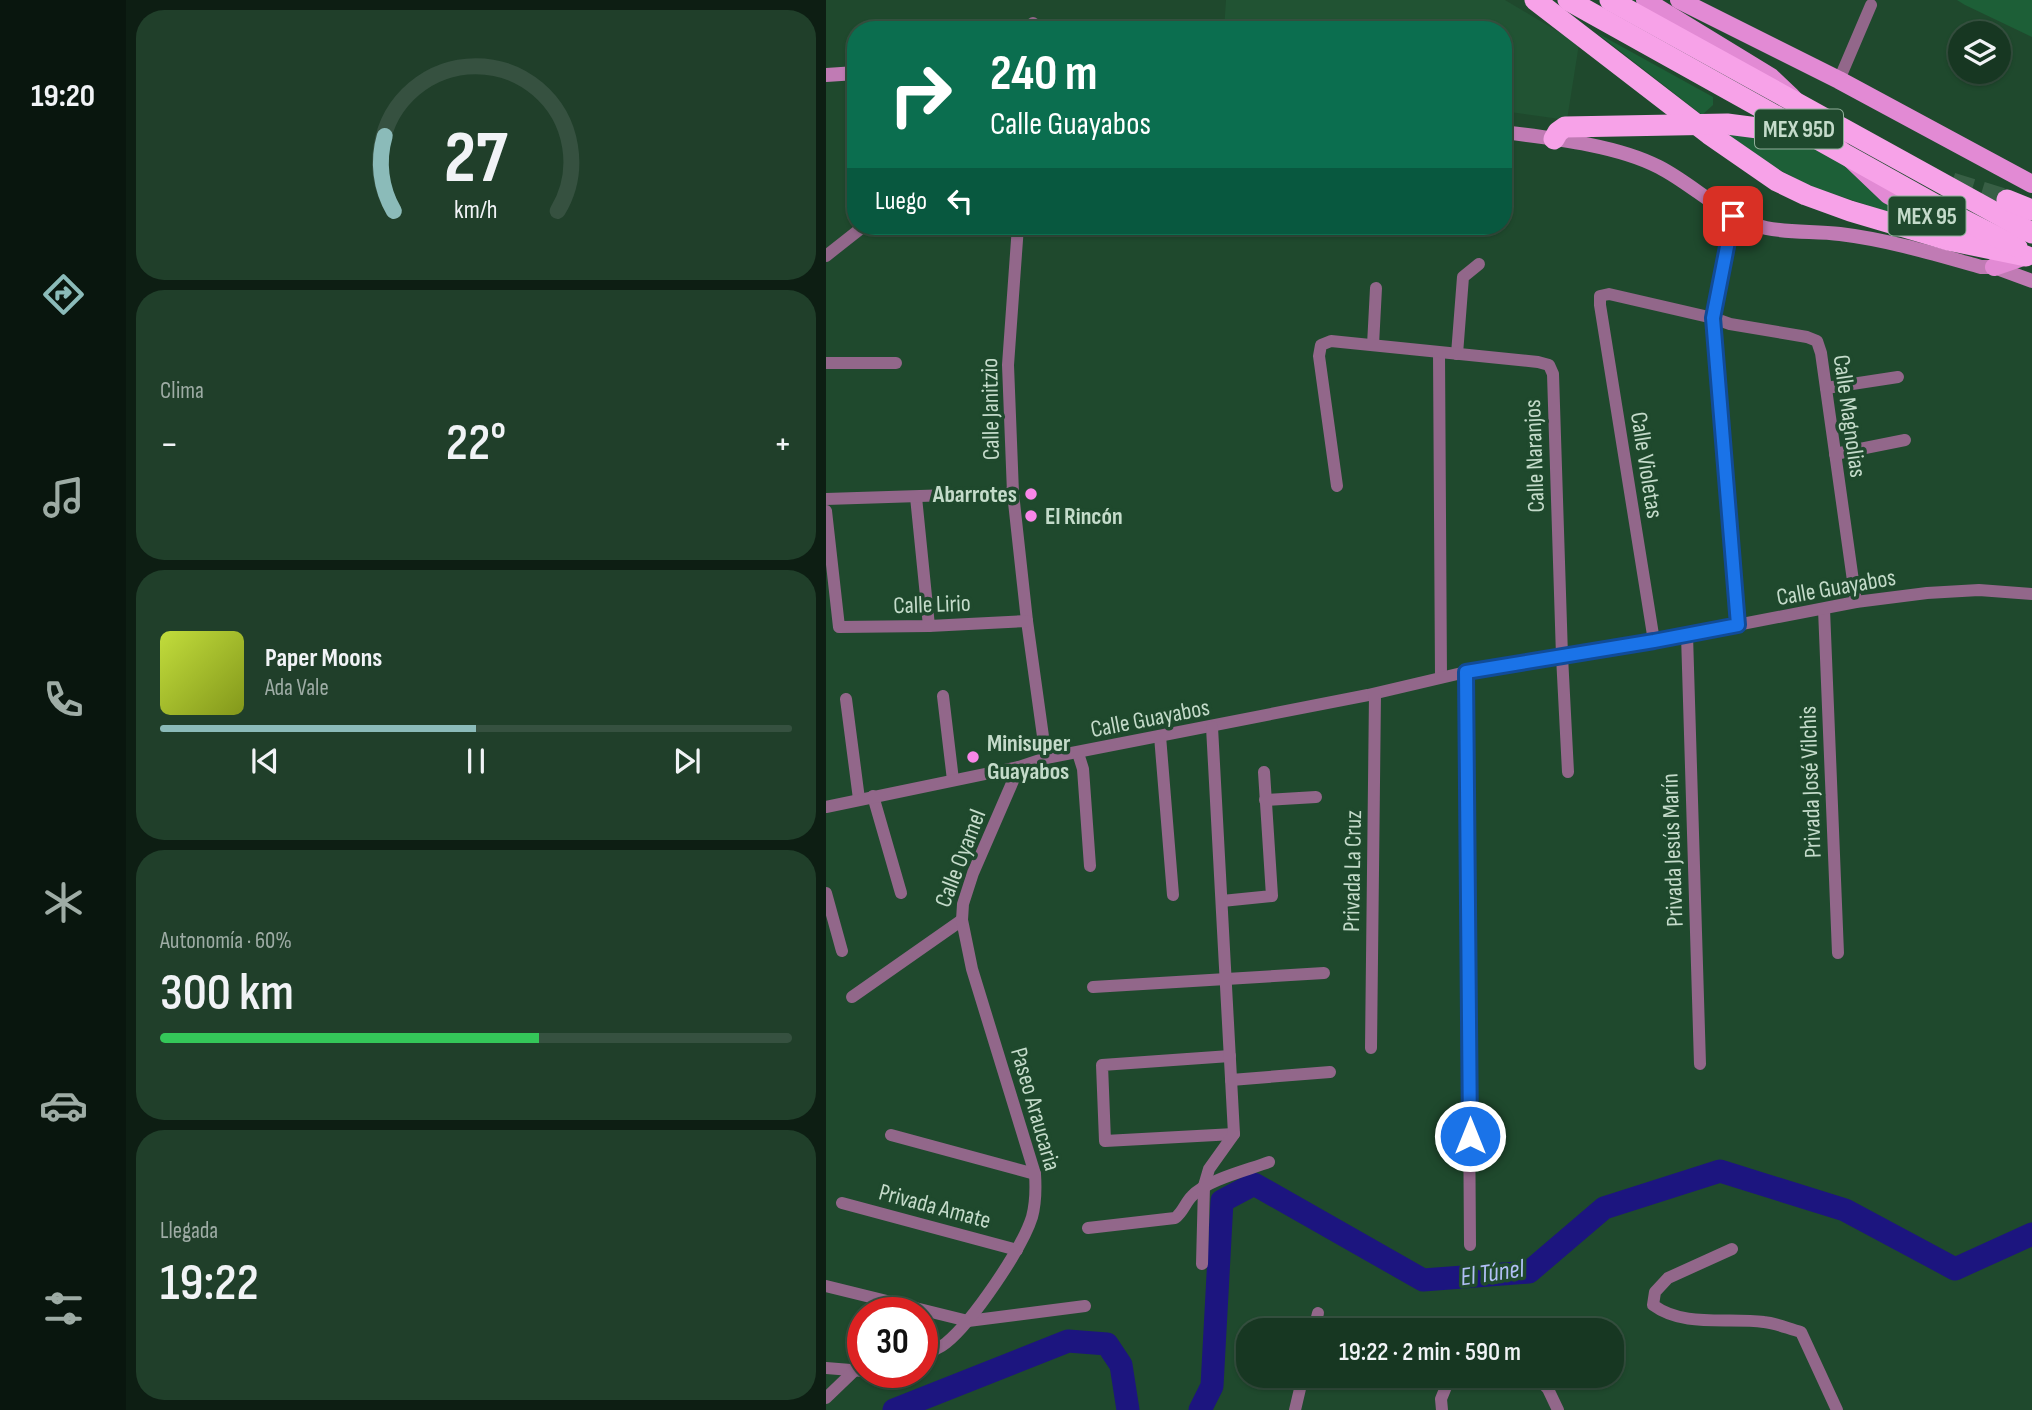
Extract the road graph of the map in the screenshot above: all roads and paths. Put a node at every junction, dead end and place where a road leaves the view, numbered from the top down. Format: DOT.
graph roads {
  1 [pos="1535,0"];
  2 [pos="1568,0"];
  3 [pos="1594,0"];
  4 [pos="1610,0"];
  5 [pos="1645,0"];
  6 [pos="1679,0"];
  7 [pos="1871,5"];
  8 [pos="847,74"];
  9 [pos="826,75"];
  10 [pos="1839,80"];
  11 [pos="1512,133"];
  12 [pos="1554,139"];
  13 [pos="2032,184"];
  14 [pos="2007,200"];
  15 [pos="2032,210"];
  16 [pos="1733,216"];
  17 [pos="2032,233"];
  18 [pos="850,235"];
  19 [pos="1017,235"];
  20 [pos="826,256"];
  21 [pos="2030,256"];
  22 [pos="1479,264"];
  23 [pos="1994,267"];
  24 [pos="2032,281"];
  25 [pos="1376,288"];
  26 [pos="1713,318"];
  27 [pos="1373,345"];
  28 [pos="1440,353"];
  29 [pos="1457,354"];
  30 [pos="826,363"];
  31 [pos="896,363"];
  32 [pos="1898,377"];
  33 [pos="1826,388"];
  34 [pos="1905,440"];
  35 [pos="1835,454"];
  36 [pos="1337,486"];
  37 [pos="1013,493"];
  38 [pos="916,496"];
  39 [pos="826,499"];
  40 [pos="826,511"];
  41 [pos="2032,594"];
  42 [pos="1856,602"];
  43 [pos="1824,609"];
  44 [pos="1027,621"];
  45 [pos="1738,625"];
  46 [pos="929,626"];
  47 [pos="1687,635"];
  48 [pos="1654,641"];
  49 [pos="1562,656"];
  50 [pos="1466,672"];
  51 [pos="1441,677"];
  52 [pos="1375,694"];
  53 [pos="943,696"];
  54 [pos="846,699"];
  55 [pos="1212,727"];
  56 [pos="1160,737"];
  57 [pos="1078,753"];
  58 [pos="1046,758"];
  59 [pos="1019,767"];
  60 [pos="1264,772"];
  61 [pos="1568,772"];
  62 [pos="953,780"];
  63 [pos="873,796"];
  64 [pos="1316,797"];
  65 [pos="859,799"];
  66 [pos="1265,800"];
  67 [pos="826,807"];
  68 [pos="1090,866"];
  69 [pos="826,893"];
  70 [pos="901,893"];
  71 [pos="1172,895"];
  72 [pos="1222,901"];
  73 [pos="962,920"];
  74 [pos="842,951"];
  75 [pos="1838,953"];
  76 [pos="1324,973"];
  77 [pos="1225,979"];
  78 [pos="1093,987"];
  79 [pos="852,997"];
  80 [pos="1371,1048"];
  81 [pos="1230,1056"];
  82 [pos="1699,1064"];
  83 [pos="1330,1072"];
  84 [pos="1231,1080"];
  85 [pos="1234,1134"];
  86 [pos="891,1135"];
  87 [pos="1269,1162"];
  88 [pos="1035,1174"];
  89 [pos="1204,1186"];
  90 [pos="842,1203"];
  91 [pos="1088,1228"];
  92 [pos="1471,1245"];
  93 [pos="1732,1249"];
  94 [pos="1017,1250"];
  95 [pos="1202,1264"];
  96 [pos="826,1286"];
  97 [pos="1085,1306"];
  98 [pos="1318,1313"];
  99 [pos="1317,1318"];
  100 [pos="968,1321"];
  101 [pos="938,1347"];
  102 [pos="826,1368"];
  103 [pos="847,1370"];
  104 [pos="847,1380"];
  105 [pos="1300,1388"];
  106 [pos="1446,1388"];
  107 [pos="1547,1388"];
  108 [pos="826,1398"];
  109 [pos="1295,1410"];
  110 [pos="1442,1410"];
  111 [pos="1558,1410"];
  112 [pos="1837,1410"];
  1 -- 21 [label="highway"];
  2 -- 21 [label="highway, MEX 95D"];
  3 -- 12 [label="highway"];
  4 -- 17 [label="highway, MEX 95D"];
  5 -- 21 [label="main road, MEX 95"];
  6 -- 10 [label="main road"];
  7 -- 10 [label="street"];
  8 -- 9 [label="street"];
  10 -- 13 [label="main road"];
  11 -- 12 [label="street"];
  12 -- 16 [label="street"];
  14 -- 15 [label="highway"];
  16 -- 23 [label="street"];
  16 -- 26 [label="street"];
  18 -- 20 [label="street"];
  19 -- 37 [label="street, Calle Janitzio"];
  21 -- 23 [label="main road"];
  22 -- 29 [label="street"];
  23 -- 24 [label="street"];
  25 -- 27 [label="street"];
  26 -- 33 [label="street, Calle Magnolias"];
  26 -- 45 [label="street"];
  26 -- 48 [label="street, Calle Violetas"];
  27 -- 28 [label="street, Calle Naranjos"];
  27 -- 36 [label="street, Calle Naranjos"];
  28 -- 29 [label="street, Calle Naranjos"];
  28 -- 51 [label="street"];
  29 -- 49 [label="street, Calle Naranjos"];
  30 -- 31 [label="street"];
  32 -- 33 [label="street"];
  33 -- 35 [label="street, Calle Magnolias"];
  34 -- 35 [label="street"];
  35 -- 42 [label="street, Calle Magnolias"];
  37 -- 38 [label="street"];
  37 -- 44 [label="street, Calle Janitzio"];
  38 -- 39 [label="street"];
  38 -- 46 [label="street"];
  40 -- 46 [label="street, Calle Lirio"];
  41 -- 42 [label="street, Calle Guayabos"];
  42 -- 43 [label="street, Calle Guayabos"];
  43 -- 45 [label="street, Calle Guayabos"];
  43 -- 75 [label="street, Privada José Vilchis"];
  44 -- 46 [label="street, Calle Lirio"];
  44 -- 58 [label="street, Calle Janitzio"];
  45 -- 47 [label="street, Calle Guayabos"];
  47 -- 48 [label="street, Calle Guayabos"];
  47 -- 82 [label="street, Privada Jesús Marín"];
  48 -- 49 [label="street, Calle Guayabos"];
  49 -- 50 [label="street, Calle Guayabos"];
  49 -- 61 [label="street, Calle Naranjos"];
  50 -- 51 [label="street, Calle Guayabos"];
  50 -- 92 [label="street"];
  51 -- 52 [label="street, Calle Guayabos"];
  52 -- 55 [label="street, Calle Guayabos"];
  52 -- 80 [label="street, Privada La Cruz"];
  53 -- 62 [label="street"];
  54 -- 65 [label="street"];
  55 -- 56 [label="street, Calle Guayabos"];
  55 -- 72 [label="street"];
  56 -- 57 [label="street, Calle Guayabos"];
  56 -- 71 [label="street"];
  57 -- 58 [label="street, Calle Guayabos"];
  57 -- 68 [label="street"];
  58 -- 59 [label="street, Calle Guayabos"];
  59 -- 62 [label="street, Calle Guayabos"];
  59 -- 73 [label="street, Calle Oyamel"];
  60 -- 66 [label="street"];
  62 -- 63 [label="street, Calle Guayabos"];
  63 -- 65 [label="street, Calle Guayabos"];
  63 -- 70 [label="street"];
  64 -- 66 [label="street"];
  65 -- 67 [label="street, Calle Guayabos"];
  66 -- 72 [label="street"];
  69 -- 74 [label="street"];
  72 -- 77 [label="street"];
  73 -- 79 [label="street, Calle Oyamel"];
  73 -- 88 [label="street, Paseo Araucaria"];
  76 -- 77 [label="street"];
  77 -- 78 [label="street"];
  77 -- 81 [label="street"];
  81 -- 84 [label="street"];
  81 -- 85 [label="street"];
  83 -- 84 [label="street"];
  84 -- 85 [label="street"];
  85 -- 89 [label="street"];
  86 -- 88 [label="street"];
  87 -- 89 [label="street"];
  88 -- 94 [label="street, Paseo Araucaria"];
  89 -- 91 [label="street"];
  89 -- 95 [label="street"];
  90 -- 94 [label="street, Privada Amate"];
  93 -- 112 [label="street"];
  94 -- 100 [label="street, Paseo Araucaria"];
  96 -- 100 [label="street"];
  97 -- 100 [label="street"];
  98 -- 99 [label="street"];
  100 -- 101 [label="street, Paseo Araucaria"];
  102 -- 103 [label="street"];
  104 -- 108 [label="street"];
  105 -- 109 [label="street"];
  106 -- 110 [label="street"];
  107 -- 111 [label="street"];
}
